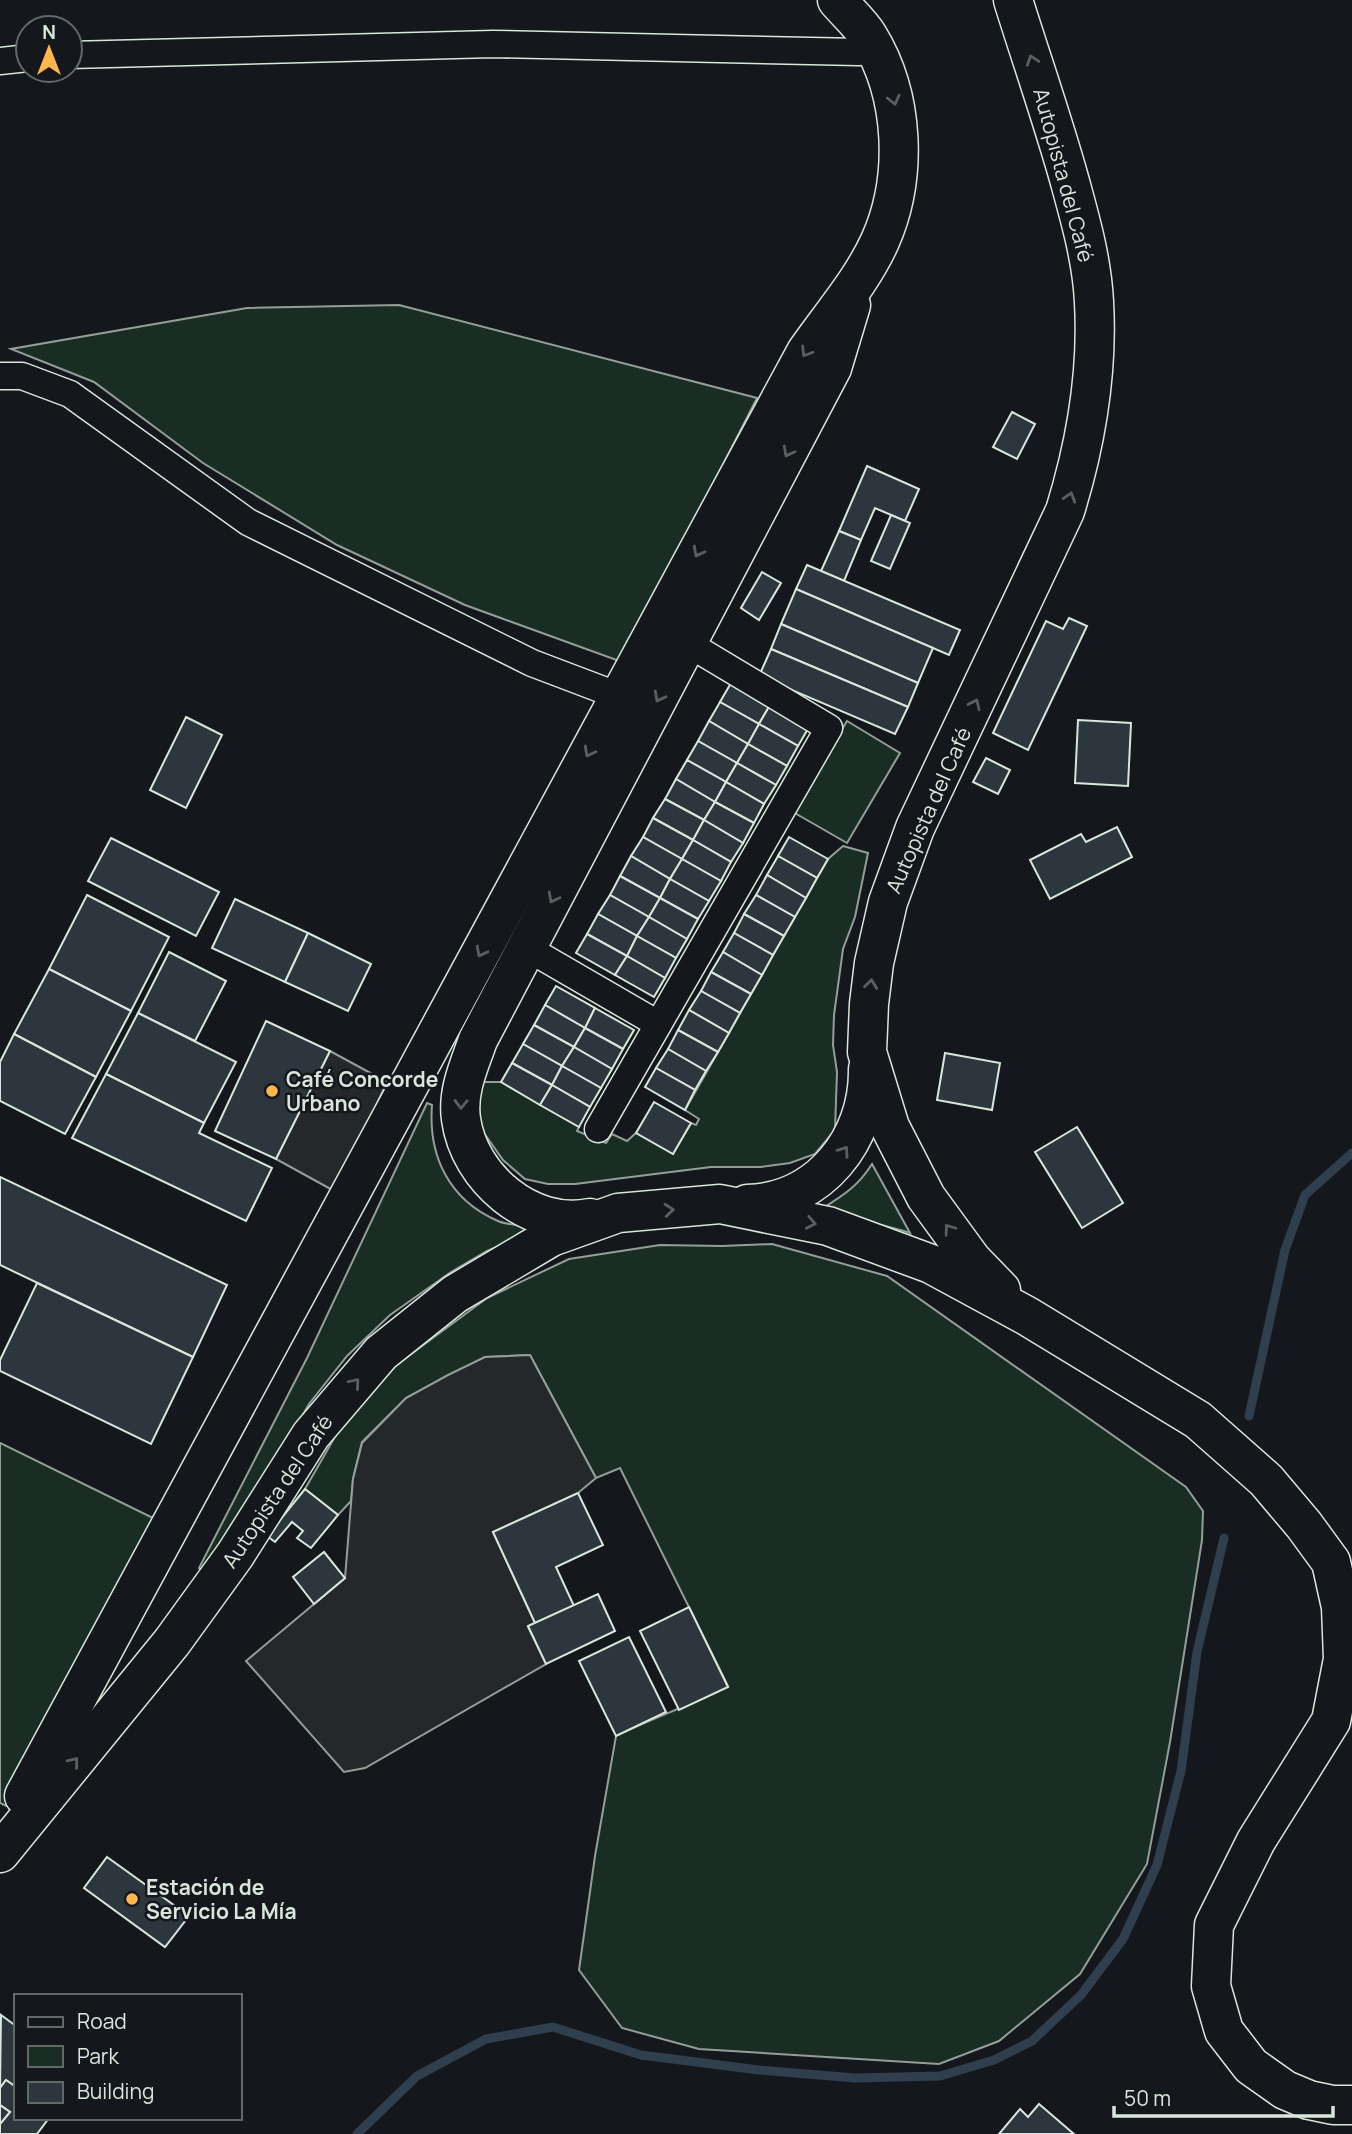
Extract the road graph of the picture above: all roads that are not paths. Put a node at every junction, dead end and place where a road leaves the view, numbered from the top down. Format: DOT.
graph roads {
  1 [pos="837,0"];
  2 [pos="1013,0"];
  3 [pos="876,49"];
  4 [pos="84,55"];
  5 [pos="859,276"];
  6 [pos="0,376"];
  7 [pos="687,643"];
  8 [pos="619,696"];
  9 [pos="527,948"];
  10 [pos="658,1024"];
  11 [pos="867,1052"];
  12 [pos="598,1129"];
  13 [pos="720,1204"];
  14 [pos="618,1213"];
  15 [pos="1027,1316"];
  16 [pos="0,1841"];
  17 [pos="0,1853"];
  18 [pos="1352,2105"];
  1 -- 3 [label="highway"];
  11 -- 2 [label="highway, Autopista del Café, one-way"];
  3 -- 4 [label="street"];
  3 -- 5 [label="highway, one-way"];
  5 -- 7 [label="highway, one-way"];
  5 -- 8 [label="highway, one-way"];
  6 -- 8 [label="street"];
  7 -- 9 [label="highway, one-way"];
  7 -- 10 [label="street"];
  8 -- 16 [label="highway, one-way"];
  9 -- 10 [label="street"];
  9 -- 14 [label="highway, one-way"];
  10 -- 12 [label="street"];
  13 -- 11 [label="highway, one-way"];
  15 -- 11 [label="highway, Autopista del Café, one-way"];
  14 -- 13 [label="highway, Autopista del Café, one-way"];
  13 -- 15 [label="highway, Autopista del Café, one-way"];
  17 -- 14 [label="highway, Autopista del Café, one-way"];
  15 -- 18 [label="highway"];
}
